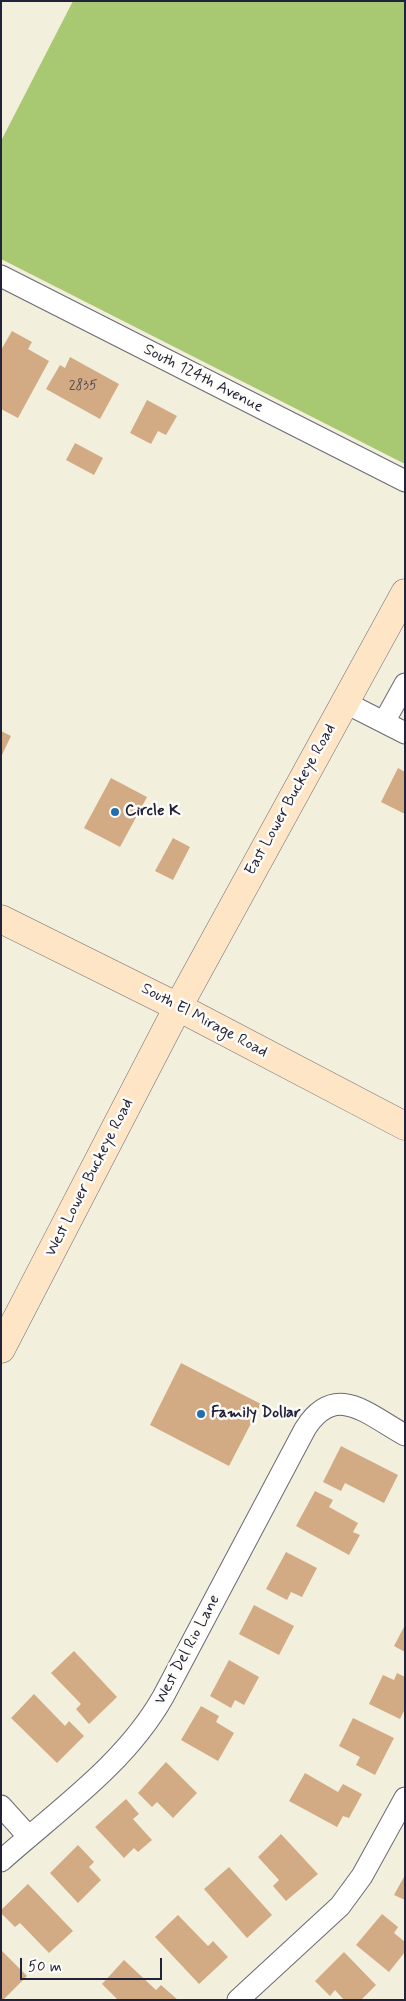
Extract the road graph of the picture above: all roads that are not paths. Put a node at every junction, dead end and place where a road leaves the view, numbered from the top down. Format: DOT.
graph roads {
  1 [pos="1,276"];
  2 [pos="405,482"];
  3 [pos="405,593"];
  4 [pos="405,684"];
  5 [pos="344,702"];
  6 [pos="384,722"];
  7 [pos="405,733"];
  8 [pos="1,919"];
  9 [pos="178,1007"];
  10 [pos="405,1126"];
  11 [pos="1,1349"];
  12 [pos="405,1435"];
  13 [pos="405,1798"];
  14 [pos="1,1806"];
  15 [pos="29,1837"];
  16 [pos="1,1861"];
  17 [pos="238,2000"];
  1 -- 2 [label="street, South 124th Avenue"];
  3 -- 5 [label="main road, East Lower Buckeye Road"];
  4 -- 6 [label="street"];
  5 -- 6 [label="street"];
  5 -- 9 [label="main road, East Lower Buckeye Road"];
  6 -- 7 [label="street"];
  8 -- 9 [label="main road, South El Mirage Road"];
  9 -- 10 [label="main road, South El Mirage Road"];
  9 -- 11 [label="main road, West Lower Buckeye Road"];
  12 -- 15 [label="street, West Del Rio Lane"];
  13 -- 17 [label="street"];
  14 -- 15 [label="street"];
  15 -- 16 [label="street, West Del Rio Lane"];
}
